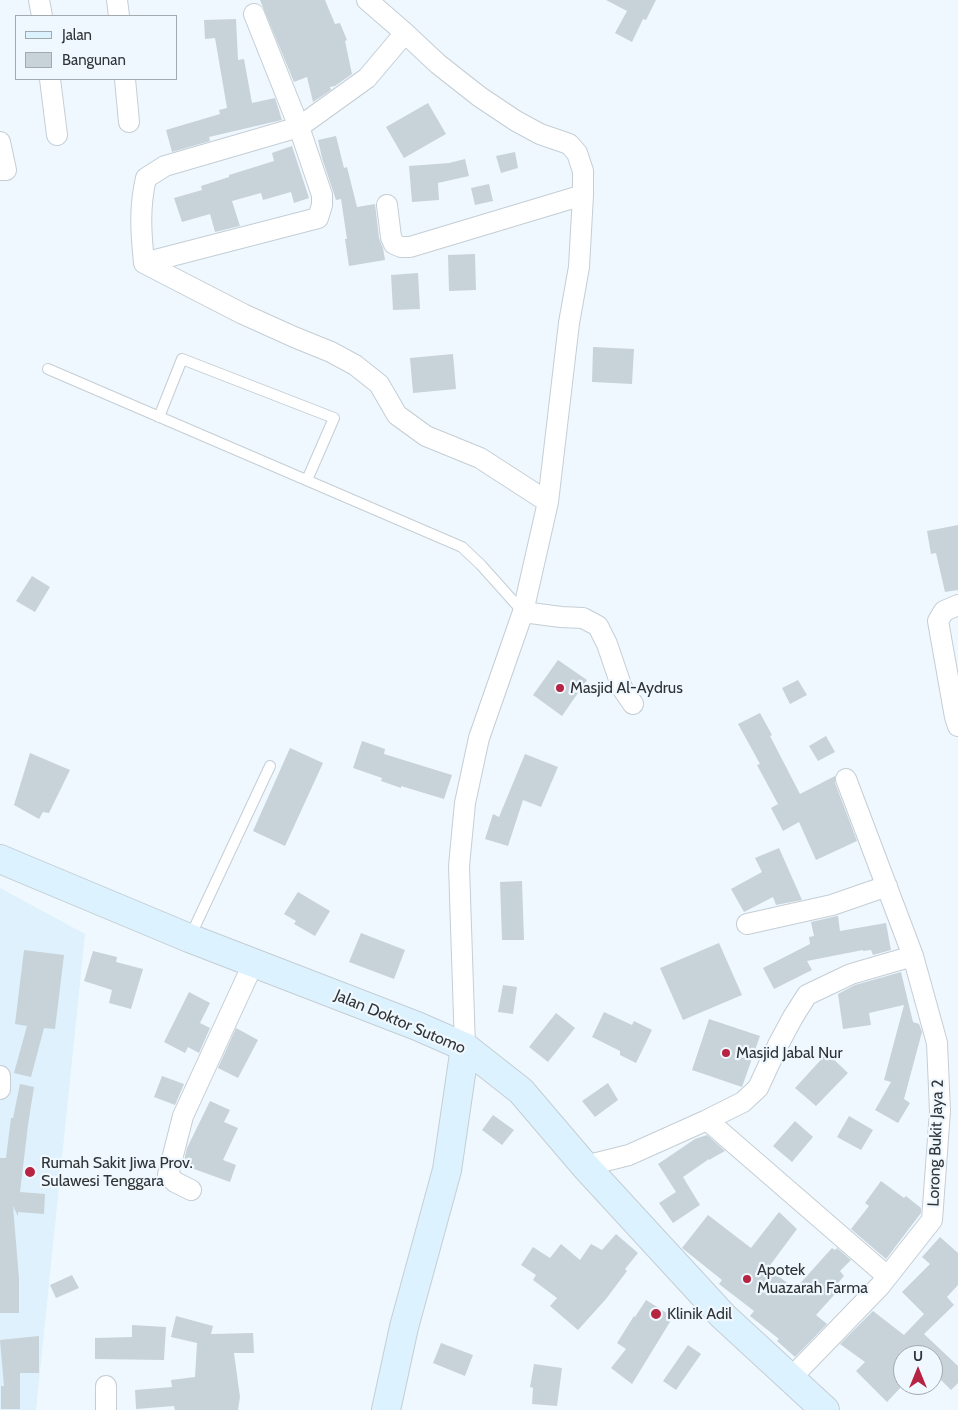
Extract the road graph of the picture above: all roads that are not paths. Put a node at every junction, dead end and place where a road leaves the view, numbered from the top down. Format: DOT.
graph roads {
  1 [pos="39,0"];
  2 [pos="117,0"];
  3 [pos="367,0"];
  4 [pos="254,14"];
  5 [pos="42,15"];
  6 [pos="119,15"];
  7 [pos="405,33"];
  8 [pos="50,80"];
  9 [pos="125,80"];
  10 [pos="129,122"];
  11 [pos="299,126"];
  12 [pos="57,135"];
  13 [pos="0,142"];
  14 [pos="0,170"];
  15 [pos="583,195"];
  16 [pos="386,205"];
  17 [pos="144,263"];
  18 [pos="48,369"];
  19 [pos="159,417"];
  20 [pos="307,480"];
  21 [pos="548,502"];
  22 [pos="958,605"];
  23 [pos="523,612"];
  24 [pos="633,704"];
  25 [pos="957,720"];
  26 [pos="270,766"];
  27 [pos="846,778"];
  28 [pos="0,859"];
  29 [pos="887,886"];
  30 [pos="747,924"];
  31 [pos="189,938"];
  32 [pos="913,956"];
  33 [pos="253,964"];
  34 [pos="465,1047"];
  35 [pos="0,1076"];
  36 [pos="0,1089"];
  37 [pos="707,1120"];
  38 [pos="585,1166"];
  39 [pos="191,1190"];
  40 [pos="887,1276"];
  41 [pos="790,1379"];
  42 [pos="106,1386"];
  43 [pos="106,1410"];
  44 [pos="386,1410"];
  45 [pos="825,1410"];
  1 -- 5 [label="street"];
  2 -- 6 [label="street"];
  3 -- 7 [label="street"];
  4 -- 11 [label="street"];
  7 -- 11 [label="street"];
  7 -- 15 [label="street"];
  8 -- 12 [label="street"];
  9 -- 10 [label="street"];
  11 -- 17 [label="street"];
  11 -- 17 [label="street"];
  13 -- 14 [label="street"];
  15 -- 16 [label="street"];
  15 -- 21 [label="street"];
  17 -- 21 [label="street"];
  18 -- 19 [label="lane"];
  19 -- 20 [label="lane"];
  19 -- 20 [label="lane"];
  20 -- 23 [label="lane"];
  21 -- 23 [label="street"];
  22 -- 25 [label="street"];
  23 -- 24 [label="street"];
  23 -- 34 [label="street"];
  26 -- 31 [label="lane"];
  27 -- 29 [label="street, Lorong Bukit Jaya 2"];
  28 -- 31 [label="street, Jalan Doktor Sutomo"];
  29 -- 30 [label="street"];
  29 -- 32 [label="street, Lorong Bukit Jaya 2"];
  31 -- 33 [label="street, Jalan Doktor Sutomo"];
  32 -- 37 [label="street"];
  32 -- 40 [label="street, Lorong Bukit Jaya 2"];
  33 -- 34 [label="street, Jalan Doktor Sutomo"];
  33 -- 39 [label="street"];
  34 -- 38 [label="street, Jalan Doktor Sutomo"];
  34 -- 44 [label="street"];
  35 -- 36 [label="street"];
  37 -- 38 [label="street"];
  37 -- 40 [label="street"];
  38 -- 41 [label="street, Jalan Doktor Sutomo"];
  40 -- 41 [label="street, Lorong Bukit Jaya 2"];
  41 -- 45 [label="street, Jalan Doktor Sutomo"];
  42 -- 43 [label="street"];
}
